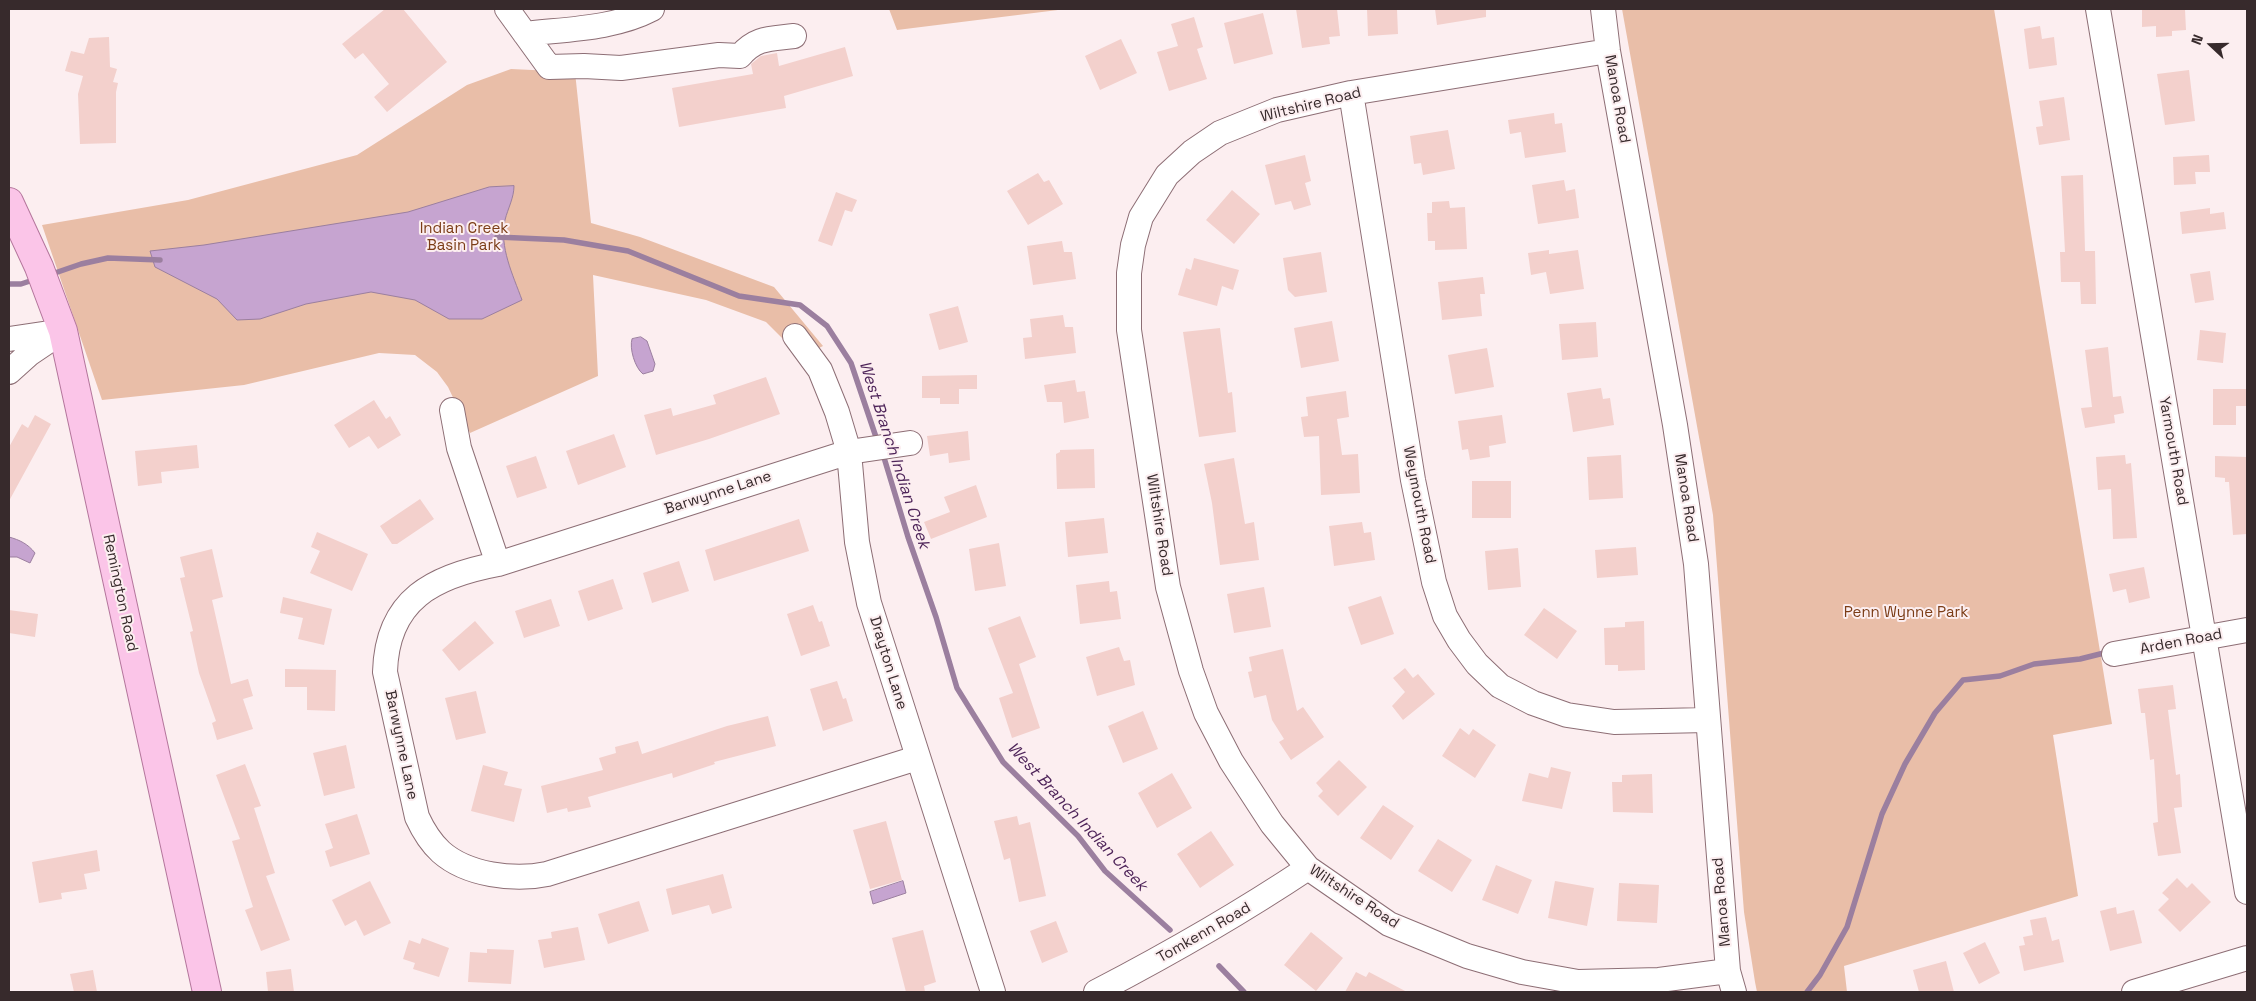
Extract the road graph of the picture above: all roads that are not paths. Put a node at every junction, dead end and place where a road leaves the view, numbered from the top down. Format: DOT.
graph roads {
  1 [pos="506,9"];
  2 [pos="652,9"];
  3 [pos="1603,9"];
  4 [pos="2098,9"];
  5 [pos="524,34"];
  6 [pos="794,36"];
  7 [pos="1608,51"];
  8 [pos="1351,93"];
  9 [pos="9,202"];
  10 [pos="63,331"];
  11 [pos="795,336"];
  12 [pos="9,339"];
  13 [pos="9,372"];
  14 [pos="452,410"];
  15 [pos="910,443"];
  16 [pos="849,452"];
  17 [pos="498,564"];
  18 [pos="2247,630"];
  19 [pos="2204,638"];
  20 [pos="2114,654"];
  21 [pos="1707,720"];
  22 [pos="917,758"];
  23 [pos="2243,846"];
  24 [pos="1308,868"];
  25 [pos="2247,892"];
  26 [pos="2247,958"];
  27 [pos="1731,981"];
  28 [pos="2198,984"];
  29 [pos="207,992"];
  30 [pos="992,992"];
  31 [pos="1096,992"];
  32 [pos="2134,992"];
  1 -- 5 [label="street"];
  2 -- 5 [label="street"];
  3 -- 7 [label="street, Manoa Road"];
  4 -- 19 [label="street, Yarmouth Road"];
  5 -- 6 [label="street"];
  7 -- 8 [label="street, Wiltshire Road"];
  7 -- 21 [label="street, Manoa Road"];
  8 -- 21 [label="street, Weymouth Road"];
  8 -- 24 [label="street, Wiltshire Road"];
  9 -- 10 [label="main road, Remington Road"];
  10 -- 12 [label="street"];
  10 -- 13 [label="street"];
  10 -- 29 [label="main road, Remington Road"];
  11 -- 16 [label="street, Drayton Lane"];
  14 -- 17 [label="street"];
  15 -- 16 [label="street, Barwynne Lane"];
  16 -- 17 [label="street, Barwynne Lane"];
  16 -- 22 [label="street, Drayton Lane"];
  17 -- 22 [label="street, Barwynne Lane"];
  18 -- 19 [label="street, Arden Road"];
  19 -- 20 [label="street, Arden Road"];
  19 -- 23 [label="street, Yarmouth Road"];
  21 -- 27 [label="street, Manoa Road"];
  22 -- 30 [label="street, Drayton Lane"];
  23 -- 25 [label="street, Yarmouth Road"];
  24 -- 27 [label="street, Wiltshire Road"];
  24 -- 31 [label="street, Tomkenn Road"];
  26 -- 28 [label="street"];
  28 -- 32 [label="street"];
}
